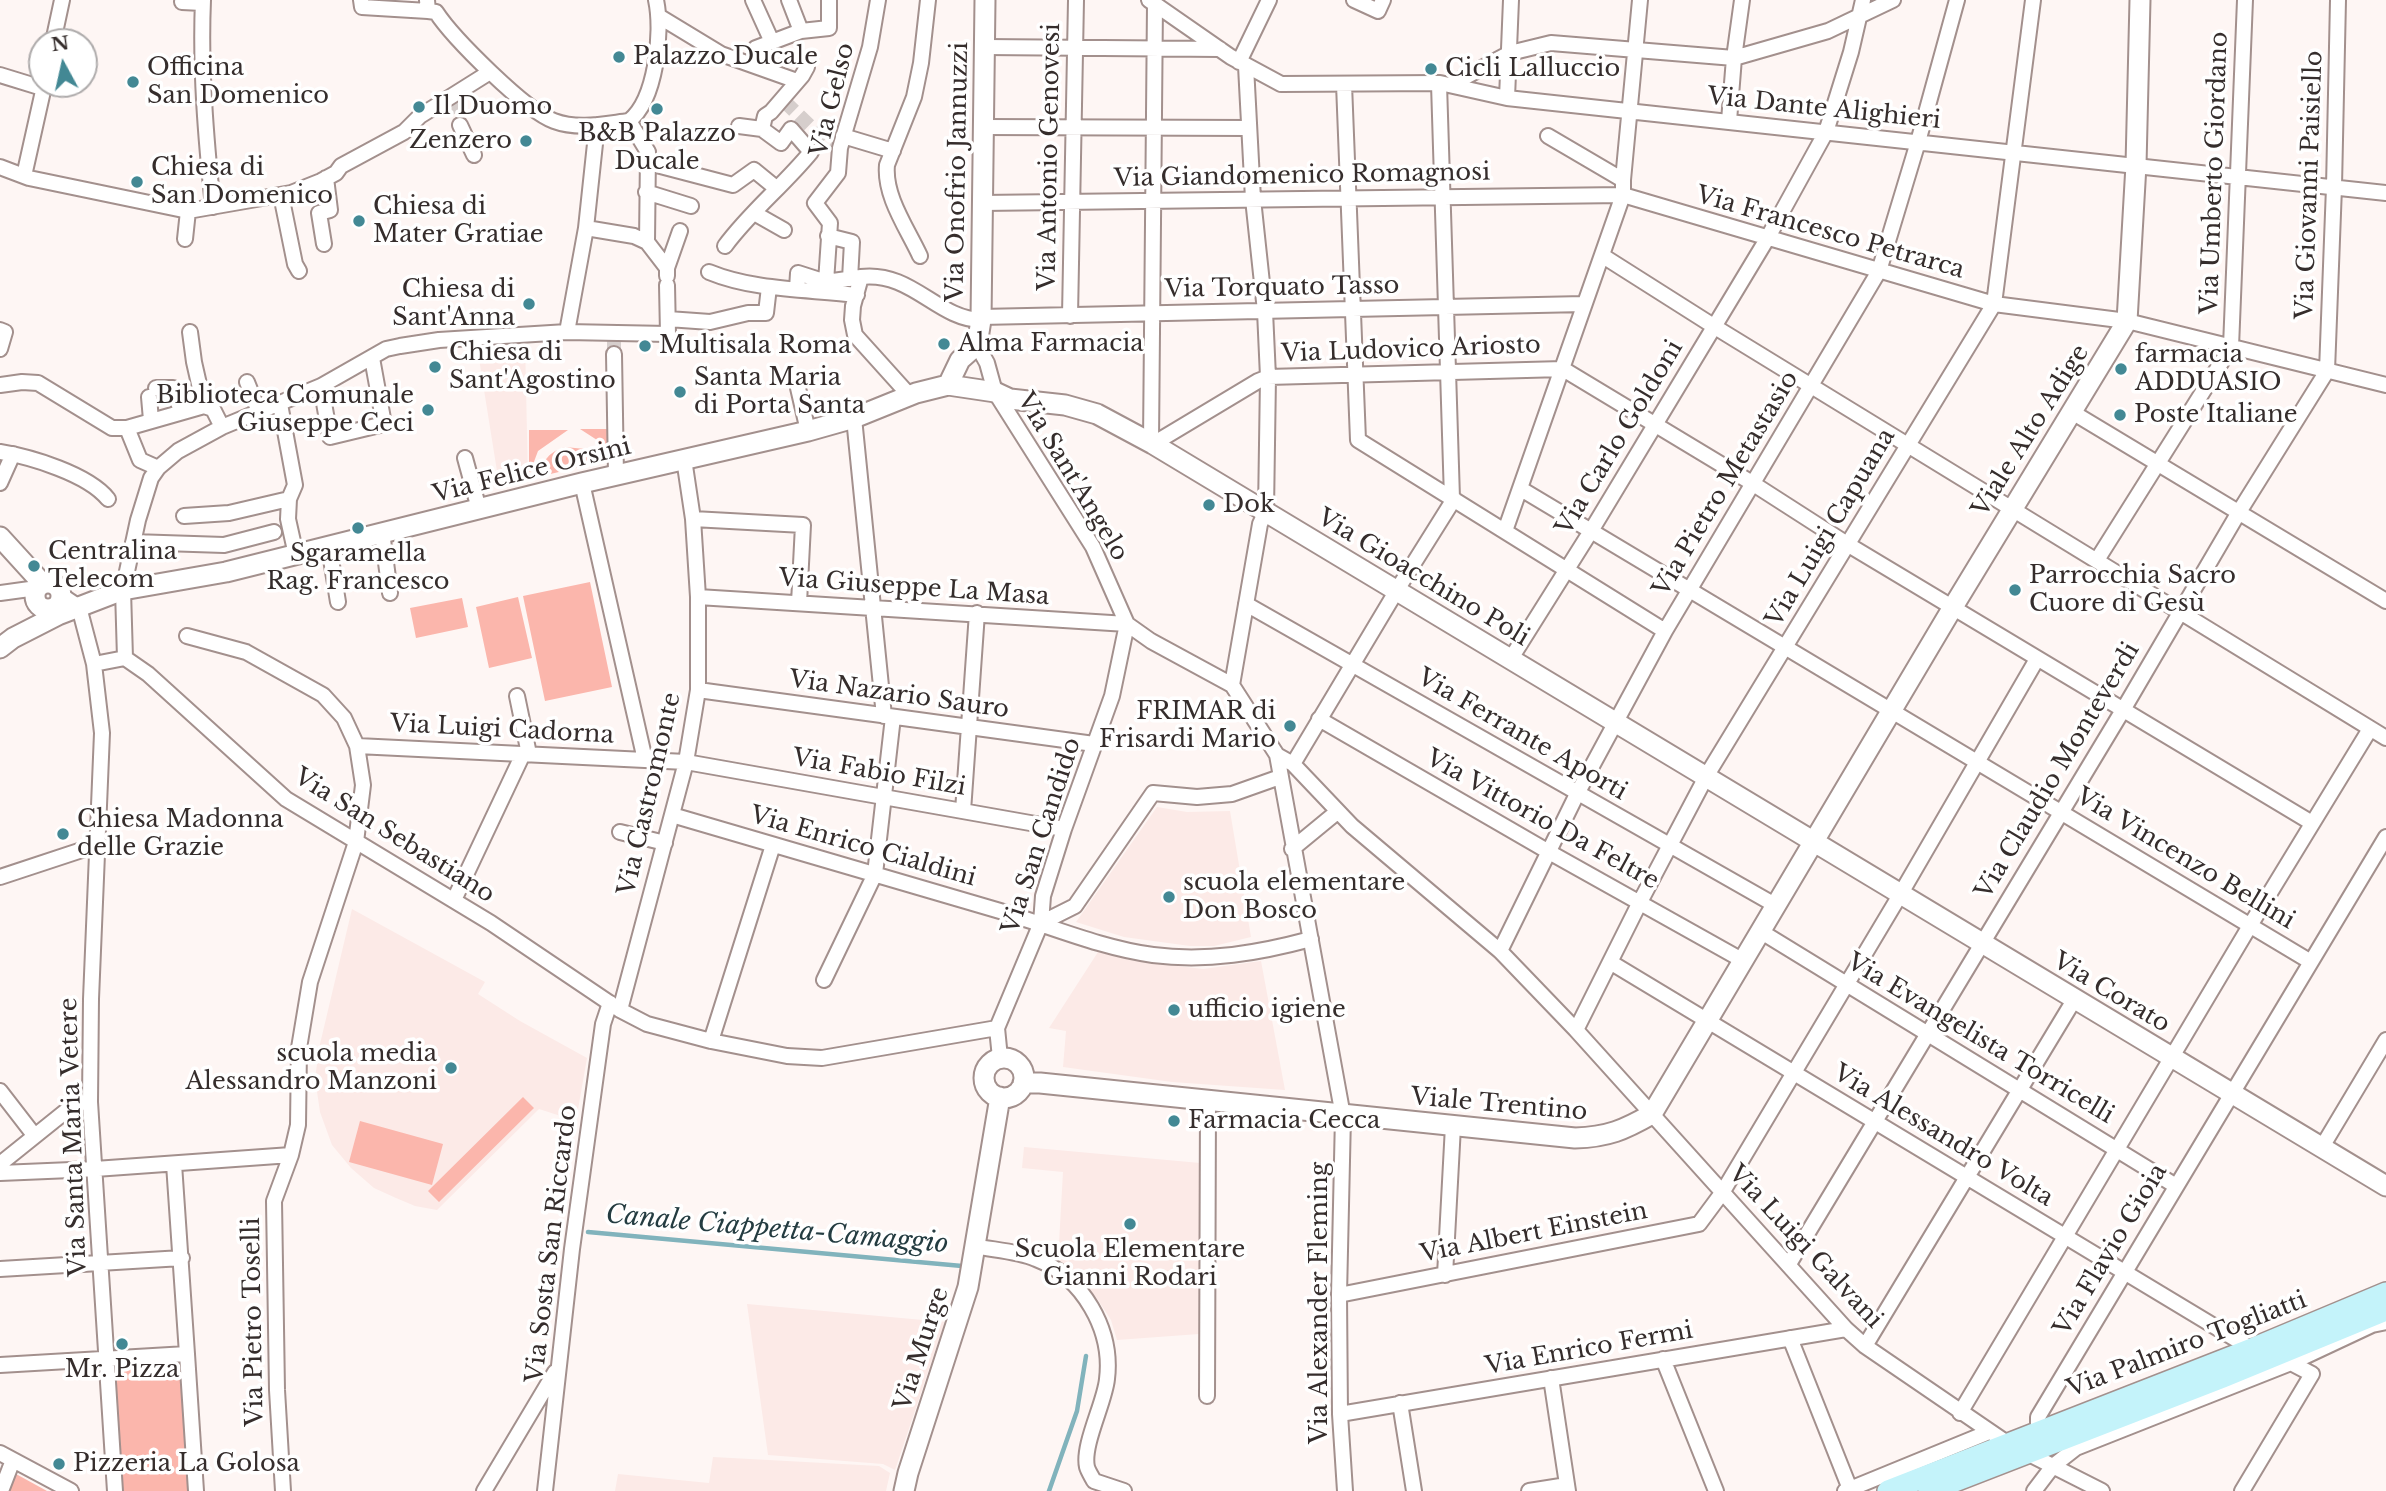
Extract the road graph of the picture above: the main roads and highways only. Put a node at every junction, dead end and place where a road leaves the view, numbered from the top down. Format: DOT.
graph roads {
  1 [pos="2386,1293"];
  2 [pos="2386,1310"];
  3 [pos="2016,1448"];
  4 [pos="1888,1491"];
  5 [pos="1929,1491"];
  1 -- 3 [label="main road, Via Palmiro Togliatti"];
  2 -- 3 [label="main road, Via Palmiro Togliatti"];
  3 -- 4 [label="main road, Via Palmiro Togliatti"];
  3 -- 5 [label="main road, Via Palmiro Togliatti"];
}
